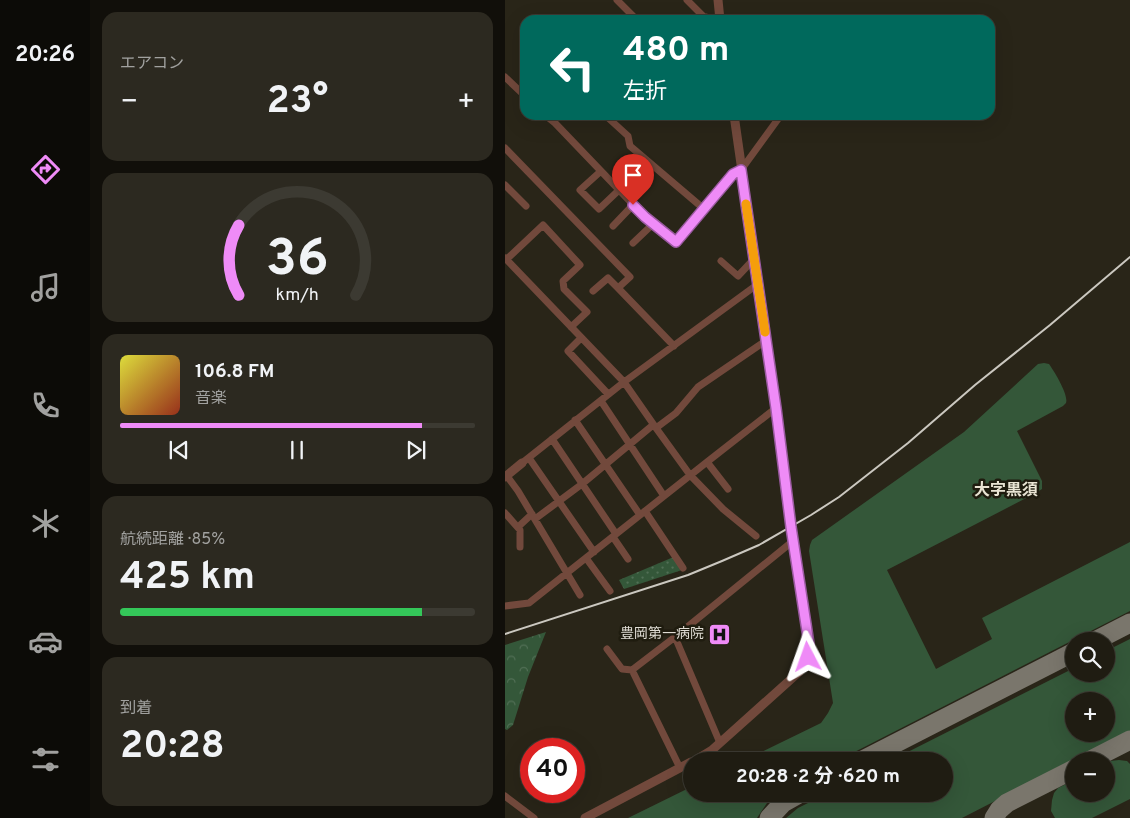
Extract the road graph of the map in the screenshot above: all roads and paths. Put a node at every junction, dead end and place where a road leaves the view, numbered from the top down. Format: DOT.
graph roads {
  1 [pos="617,0"];
  2 [pos="687,0"];
  3 [pos="718,0"];
  4 [pos="630,15"];
  5 [pos="702,15"];
  6 [pos="720,15"];
  7 [pos="505,77"];
  8 [pos="520,91"];
  9 [pos="551,120"];
  10 [pos="610,120"];
  11 [pos="735,120"];
  12 [pos="777,120"];
  13 [pos="505,148"];
  14 [pos="741,170"];
  15 [pos="601,171"];
  16 [pos="505,185"];
  17 [pos="619,190"];
  18 [pos="633,205"];
  19 [pos="526,206"];
  20 [pos="704,209"];
  21 [pos="653,224"];
  22 [pos="613,226"];
  23 [pos="633,244"];
  24 [pos="506,258"];
  25 [pos="755,259"];
  26 [pos="721,261"];
  27 [pos="758,284"];
  28 [pos="618,288"];
  29 [pos="593,292"];
  30 [pos="571,327"];
  31 [pos="581,338"];
  32 [pos="767,340"];
  33 [pos="674,346"];
  34 [pos="624,382"];
  35 [pos="609,394"];
  36 [pos="601,401"];
  37 [pos="776,408"];
  38 [pos="575,420"];
  39 [pos="655,427"];
  40 [pos="552,439"];
  41 [pos="630,445"];
  42 [pos="525,461"];
  43 [pos="707,462"];
  44 [pos="606,465"];
  45 [pos="690,475"];
  46 [pos="506,476"];
  47 [pos="582,484"];
  48 [pos="728,489"];
  49 [pos="664,496"];
  50 [pos="559,502"];
  51 [pos="505,513"];
  52 [pos="643,513"];
  53 [pos="533,517"];
  54 [pos="518,527"];
  55 [pos="614,536"];
  56 [pos="756,536"];
  57 [pos="793,541"];
  58 [pos="519,547"];
  59 [pos="594,552"];
  60 [pos="586,558"];
  61 [pos="628,559"];
  62 [pos="683,568"];
  63 [pos="566,574"];
  64 [pos="609,591"];
  65 [pos="580,595"];
  66 [pos="505,606"];
  67 [pos="675,637"];
  68 [pos="607,649"];
  69 [pos="632,670"];
  70 [pos="720,743"];
  71 [pos="709,752"];
  72 [pos="683,766"];
  73 [pos="680,768"];
  74 [pos="505,796"];
  75 [pos="534,818"];
  76 [pos="585,818"];
  1 -- 4 [label="street"];
  2 -- 5 [label="street"];
  3 -- 6 [label="street"];
  7 -- 8 [label="street"];
  9 -- 15 [label="street"];
  10 -- 20 [label="street"];
  11 -- 14 [label="street"];
  12 -- 14 [label="street"];
  13 -- 28 [label="street"];
  14 -- 20 [label="street"];
  14 -- 25 [label="street"];
  15 -- 17 [label="street"];
  15 -- 17 [label="street"];
  16 -- 19 [label="street"];
  17 -- 18 [label="street"];
  18 -- 21 [label="street"];
  18 -- 22 [label="street"];
  20 -- 21 [label="street"];
  21 -- 23 [label="street"];
  24 -- 30 [label="street"];
  24 -- 30 [label="street"];
  25 -- 26 [label="street"];
  25 -- 27 [label="street"];
  27 -- 32 [label="street"];
  27 -- 33 [label="street"];
  28 -- 29 [label="street"];
  28 -- 33 [label="street"];
  30 -- 31 [label="street"];
  31 -- 34 [label="street"];
  31 -- 35 [label="street"];
  32 -- 37 [label="street"];
  32 -- 39 [label="street"];
  33 -- 34 [label="street"];
  34 -- 35 [label="street"];
  34 -- 39 [label="street"];
  35 -- 36 [label="street"];
  36 -- 38 [label="street"];
  36 -- 41 [label="street"];
  37 -- 43 [label="street"];
  37 -- 57 [label="street"];
  38 -- 40 [label="street"];
  38 -- 44 [label="street"];
  39 -- 41 [label="street"];
  39 -- 45 [label="street"];
  40 -- 42 [label="street"];
  40 -- 47 [label="street"];
  41 -- 44 [label="street"];
  41 -- 49 [label="street"];
  42 -- 46 [label="street"];
  42 -- 50 [label="street"];
  43 -- 45 [label="street"];
  43 -- 48 [label="street"];
  44 -- 47 [label="street"];
  44 -- 52 [label="street"];
  45 -- 49 [label="street"];
  45 -- 56 [label="street"];
  46 -- 53 [label="street"];
  47 -- 50 [label="street"];
  47 -- 55 [label="street"];
  49 -- 52 [label="street"];
  50 -- 53 [label="street"];
  50 -- 59 [label="street"];
  51 -- 54 [label="street"];
  52 -- 55 [label="street"];
  52 -- 62 [label="street"];
  53 -- 54 [label="street"];
  53 -- 63 [label="street"];
  54 -- 58 [label="street"];
  55 -- 59 [label="street"];
  55 -- 61 [label="street"];
  57 -- 67 [label="street"];
  57 -- 70 [label="street"];
  59 -- 60 [label="street"];
  60 -- 63 [label="street"];
  60 -- 64 [label="street"];
  63 -- 65 [label="street"];
  63 -- 66 [label="street"];
  67 -- 69 [label="street"];
  67 -- 70 [label="street"];
  68 -- 69 [label="street"];
  69 -- 73 [label="street"];
  70 -- 71 [label="street"];
  72 -- 73 [label="street"];
  73 -- 76 [label="street"];
  74 -- 75 [label="street"];
}
